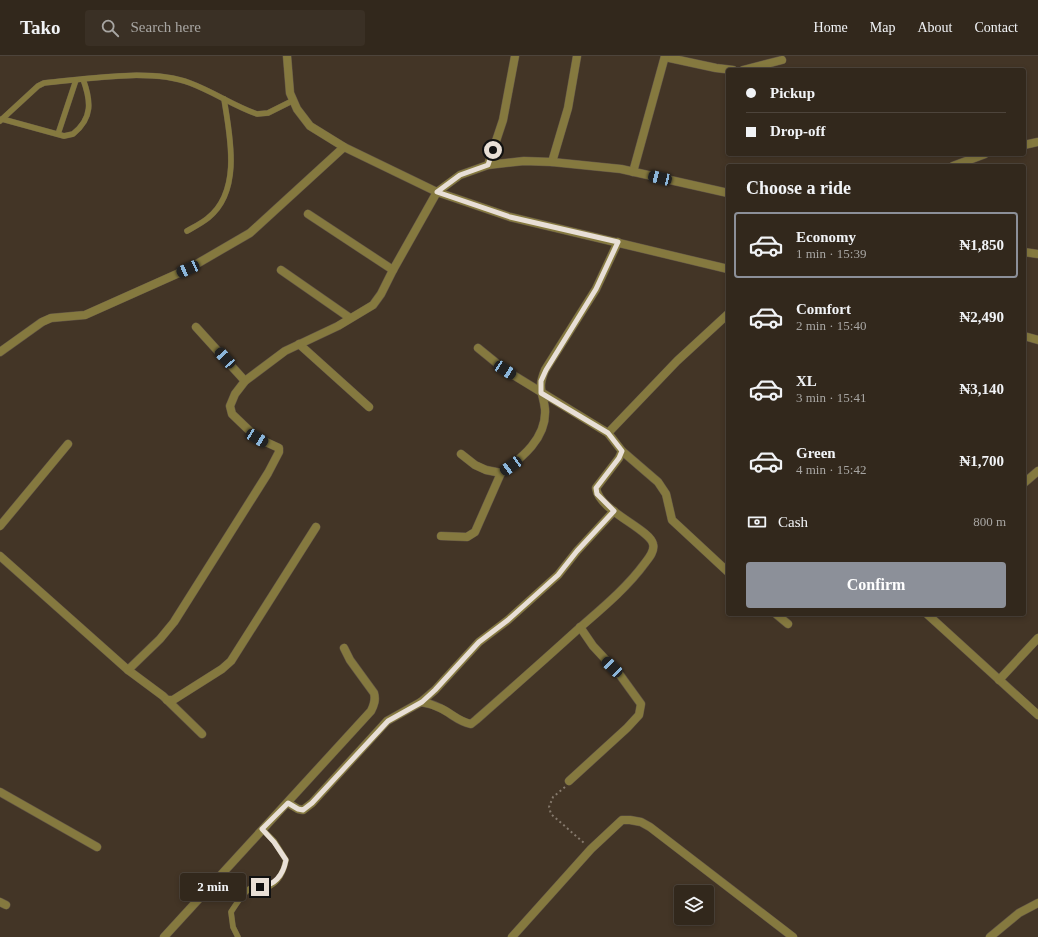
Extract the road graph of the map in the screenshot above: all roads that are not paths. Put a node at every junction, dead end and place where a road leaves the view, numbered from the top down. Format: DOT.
graph roads {
  1 [pos="287,56"];
  2 [pos="515,56"];
  3 [pos="577,56"];
  4 [pos="665,56"];
  5 [pos="782,60"];
  6 [pos="751,68"];
  7 [pos="726,69"];
  8 [pos="83,79"];
  9 [pos="76,80"];
  10 [pos="224,99"];
  11 [pos="292,101"];
  12 [pos="1,120"];
  13 [pos="58,134"];
  14 [pos="1038,142"];
  15 [pos="1026,145"];
  16 [pos="344,148"];
  17 [pos="979,156"];
  18 [pos="552,162"];
  19 [pos="958,164"];
  20 [pos="488,165"];
  21 [pos="633,172"];
  22 [pos="437,192"];
  23 [pos="726,193"];
  24 [pos="308,214"];
  25 [pos="187,231"];
  26 [pos="618,242"];
  27 [pos="1026,252"];
  28 [pos="1038,254"];
  29 [pos="726,269"];
  30 [pos="281,270"];
  31 [pos="393,270"];
  32 [pos="726,316"];
  33 [pos="350,318"];
  34 [pos="196,327"];
  35 [pos="1026,337"];
  36 [pos="1038,340"];
  37 [pos="299,344"];
  38 [pos="478,348"];
  39 [pos="0,352"];
  40 [pos="245,381"];
  41 [pos="541,393"];
  42 [pos="369,407"];
  43 [pos="608,433"];
  44 [pos="68,444"];
  45 [pos="622,451"];
  46 [pos="461,454"];
  47 [pos="1038,471"];
  48 [pos="501,473"];
  49 [pos="1026,481"];
  50 [pos="614,511"];
  51 [pos="0,526"];
  52 [pos="316,527"];
  53 [pos="441,536"];
  54 [pos="0,556"];
  55 [pos="726,570"];
  56 [pos="778,616"];
  57 [pos="929,616"];
  58 [pos="788,624"];
  59 [pos="580,627"];
  60 [pos="1038,638"];
  61 [pos="344,648"];
  62 [pos="128,670"];
  63 [pos="999,680"];
  64 [pos="167,700"];
  65 [pos="422,702"];
  66 [pos="1038,715"];
  67 [pos="202,734"];
  68 [pos="569,781"];
  69 [pos="0,792"];
  70 [pos="288,803"];
  71 [pos="262,829"];
  72 [pos="97,847"];
  73 [pos="1038,903"];
  74 [pos="164,937"];
  75 [pos="238,937"];
  76 [pos="512,937"];
  77 [pos="793,937"];
  78 [pos="990,937"];
  1 -- 11 [label="street"];
  2 -- 20 [label="street"];
  3 -- 18 [label="street"];
  4 -- 7 [label="street"];
  4 -- 21 [label="street"];
  5 -- 6 [label="street"];
  8 -- 9 [label="lane"];
  8 -- 10 [label="lane"];
  8 -- 13 [label="lane"];
  9 -- 12 [label="lane"];
  9 -- 13 [label="lane"];
  10 -- 11 [label="lane"];
  10 -- 25 [label="lane"];
  11 -- 16 [label="street"];
  12 -- 13 [label="lane"];
  14 -- 15 [label="street"];
  16 -- 22 [label="street"];
  16 -- 39 [label="street"];
  17 -- 19 [label="street"];
  18 -- 20 [label="street"];
  18 -- 21 [label="street"];
  20 -- 22 [label="street"];
  21 -- 23 [label="street"];
  22 -- 26 [label="street"];
  22 -- 31 [label="street"];
  24 -- 31 [label="street"];
  26 -- 29 [label="street"];
  26 -- 41 [label="street"];
  27 -- 28 [label="street"];
  30 -- 33 [label="street"];
  31 -- 33 [label="street"];
  32 -- 43 [label="street"];
  33 -- 37 [label="street"];
  34 -- 40 [label="street"];
  35 -- 36 [label="street"];
  37 -- 40 [label="street"];
  37 -- 42 [label="street"];
  38 -- 41 [label="street"];
  40 -- 62 [label="street"];
  41 -- 43 [label="street"];
  41 -- 48 [label="street"];
  43 -- 45 [label="street"];
  44 -- 51 [label="street"];
  45 -- 50 [label="street"];
  45 -- 55 [label="street"];
  46 -- 48 [label="street"];
  47 -- 49 [label="street"];
  48 -- 53 [label="street"];
  50 -- 59 [label="street"];
  50 -- 65 [label="street"];
  52 -- 64 [label="street"];
  54 -- 62 [label="street"];
  56 -- 58 [label="street"];
  57 -- 63 [label="street"];
  59 -- 65 [label="street"];
  59 -- 68 [label="street"];
  60 -- 63 [label="street"];
  61 -- 70 [label="street"];
  62 -- 64 [label="street"];
  63 -- 66 [label="street"];
  64 -- 67 [label="street"];
  65 -- 70 [label="street"];
  69 -- 72 [label="street"];
  70 -- 71 [label="street"];
  71 -- 74 [label="street"];
  71 -- 75 [label="lane"];
  73 -- 78 [label="street"];
  76 -- 77 [label="street"];
}
